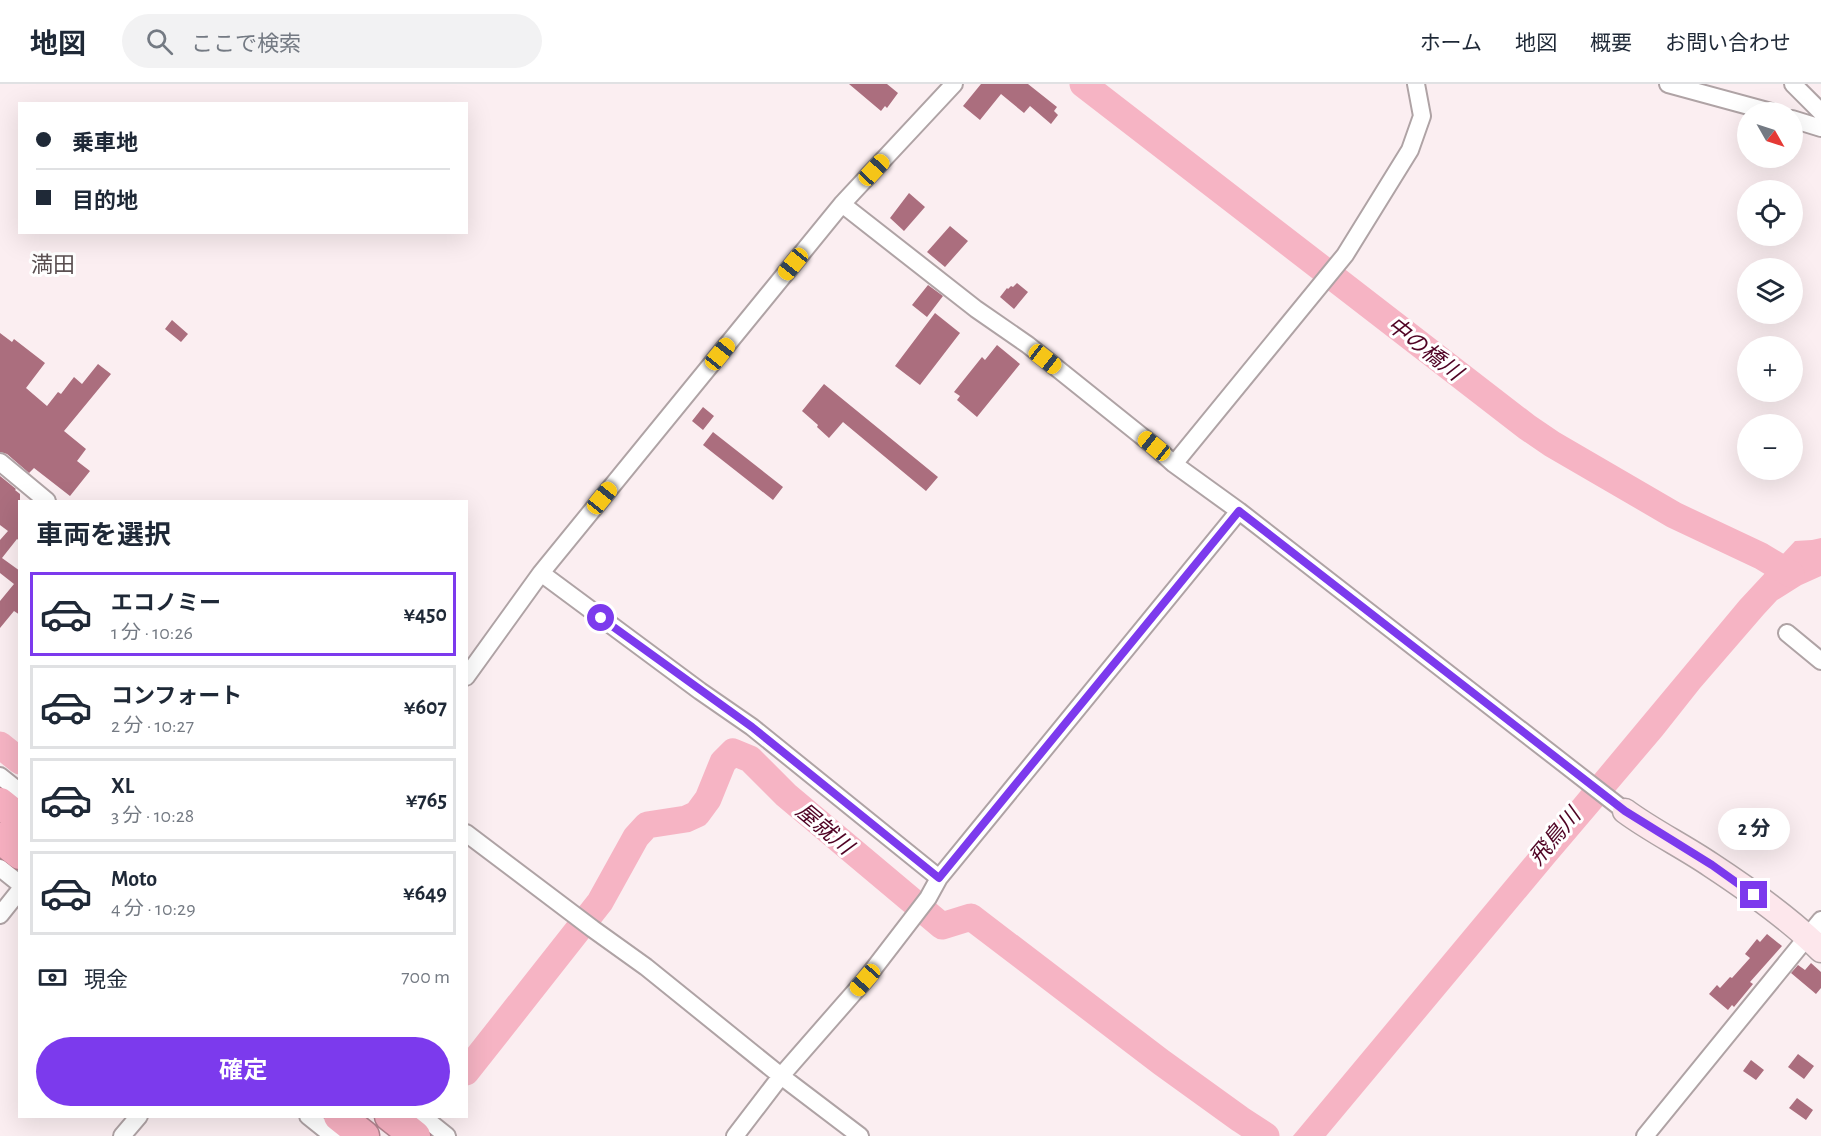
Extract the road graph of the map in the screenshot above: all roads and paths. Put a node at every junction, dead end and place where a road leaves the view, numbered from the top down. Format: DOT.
graph roads {
  1 [pos="954,84"];
  2 [pos="1416,84"];
  3 [pos="1668,84"];
  4 [pos="1793,84"];
  5 [pos="1737,103"];
  6 [pos="1821,112"];
  7 [pos="1803,122"];
  8 [pos="1821,128"];
  9 [pos="842,204"];
  10 [pos="0,462"];
  11 [pos="1174,464"];
  12 [pos="46,500"];
  13 [pos="1239,511"];
  14 [pos="541,573"];
  15 [pos="1786,633"];
  16 [pos="1821,661"];
  17 [pos="468,674"];
  18 [pos="0,776"];
  19 [pos="18,790"];
  20 [pos="0,805"];
  21 [pos="1625,811"];
  22 [pos="18,818"];
  23 [pos="468,835"];
  24 [pos="0,838"];
  25 [pos="0,843"];
  26 [pos="18,852"];
  27 [pos="18,857"];
  28 [pos="0,868"];
  29 [pos="939,878"];
  30 [pos="18,882"];
  31 [pos="18,892"];
  32 [pos="0,915"];
  33 [pos="1817,935"];
  34 [pos="781,1076"];
  35 [pos="137,1118"];
  36 [pos="310,1118"];
  37 [pos="341,1118"];
  38 [pos="348,1118"];
  39 [pos="388,1118"];
  40 [pos="393,1118"];
  41 [pos="424,1118"];
  42 [pos="122,1136"];
  43 [pos="333,1136"];
  44 [pos="363,1136"];
  45 [pos="370,1136"];
  46 [pos="410,1136"];
  47 [pos="416,1136"];
  48 [pos="447,1136"];
  49 [pos="735,1136"];
  50 [pos="860,1136"];
  51 [pos="1645,1136"];
  1 -- 9 [label="street"];
  2 -- 11 [label="street"];
  3 -- 5 [label="street"];
  4 -- 6 [label="street"];
  7 -- 8 [label="street"];
  9 -- 11 [label="street"];
  9 -- 14 [label="street"];
  10 -- 12 [label="street"];
  11 -- 13 [label="street"];
  13 -- 21 [label="street"];
  13 -- 29 [label="street"];
  14 -- 17 [label="street"];
  14 -- 29 [label="street"];
  15 -- 16 [label="street"];
  18 -- 19 [label="street"];
  20 -- 22 [label="highway"];
  21 -- 33 [label="street"];
  23 -- 34 [label="street"];
  24 -- 26 [label="highway"];
  25 -- 27 [label="highway"];
  28 -- 30 [label="street"];
  29 -- 34 [label="street"];
  31 -- 32 [label="street"];
  33 -- 51 [label="street"];
  34 -- 49 [label="street"];
  34 -- 50 [label="street"];
  35 -- 42 [label="street"];
  36 -- 43 [label="street"];
  37 -- 44 [label="highway"];
  38 -- 45 [label="highway"];
  39 -- 46 [label="highway"];
  40 -- 47 [label="highway"];
  41 -- 48 [label="street"];
}
